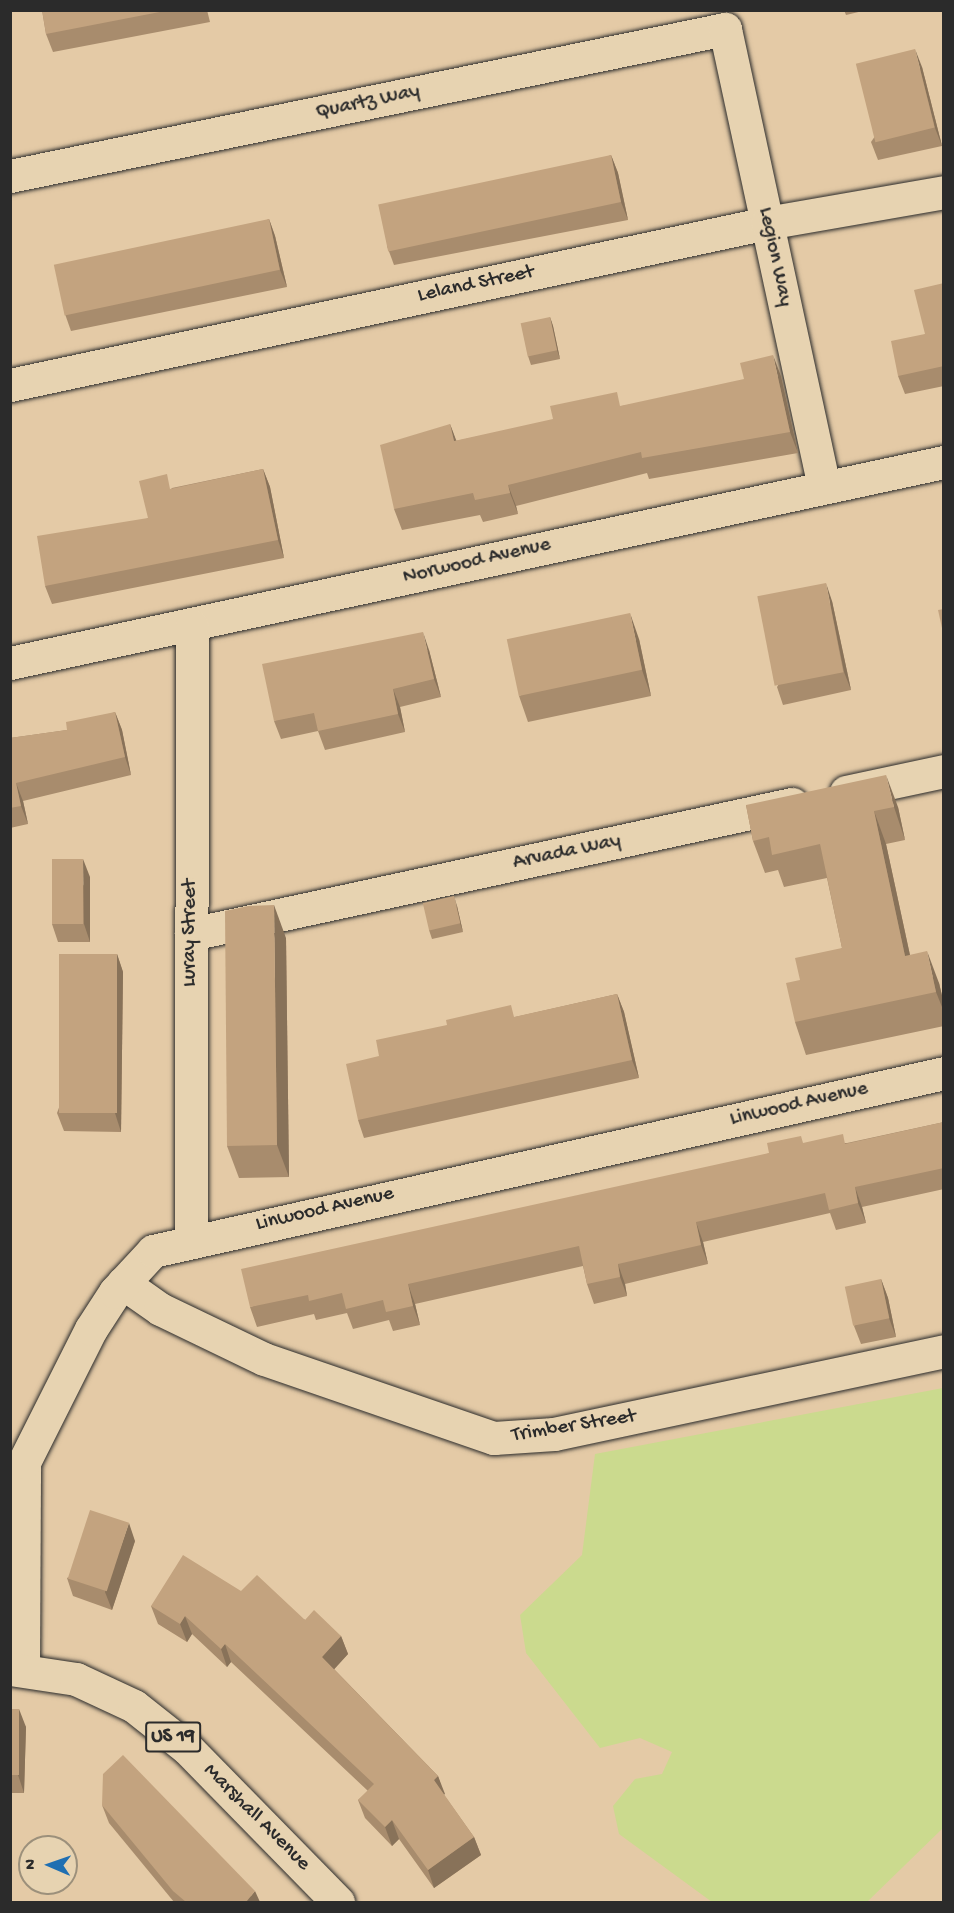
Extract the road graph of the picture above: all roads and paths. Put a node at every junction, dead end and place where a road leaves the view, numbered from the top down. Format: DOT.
graph roads {
  1 [pos="725,29"];
  2 [pos="10,176"];
  3 [pos="944,192"];
  4 [pos="767,223"];
  5 [pos="10,385"];
  6 [pos="944,462"];
  7 [pos="824,485"];
  8 [pos="192,626"];
  9 [pos="10,663"];
  10 [pos="944,771"];
  11 [pos="191,934"];
  12 [pos="944,1073"];
  13 [pos="191,1240"];
  14 [pos="123,1283"];
  15 [pos="944,1351"];
  16 [pos="17,1669"];
  17 [pos="338,1902"];
  1 -- 2 [label="street, Quartz Way"];
  1 -- 4 [label="street, Legion Way"];
  3 -- 4 [label="street, Leland Street"];
  4 -- 5 [label="street, Leland Street"];
  4 -- 7 [label="street, Legion Way"];
  6 -- 7 [label="street, Norwood Avenue"];
  7 -- 8 [label="street, Norwood Avenue"];
  8 -- 9 [label="street, Norwood Avenue"];
  8 -- 11 [label="street, Luray Street"];
  10 -- 11 [label="street, Arvada Way"];
  11 -- 13 [label="street, Luray Street"];
  12 -- 13 [label="street, Linwood Avenue"];
  13 -- 14 [label="street, Linwood Avenue"];
  14 -- 15 [label="street, Trimber Street"];
  14 -- 16 [label="street, Linwood Avenue"];
  16 -- 17 [label="street, Marshall Avenue / US 19"];
}
